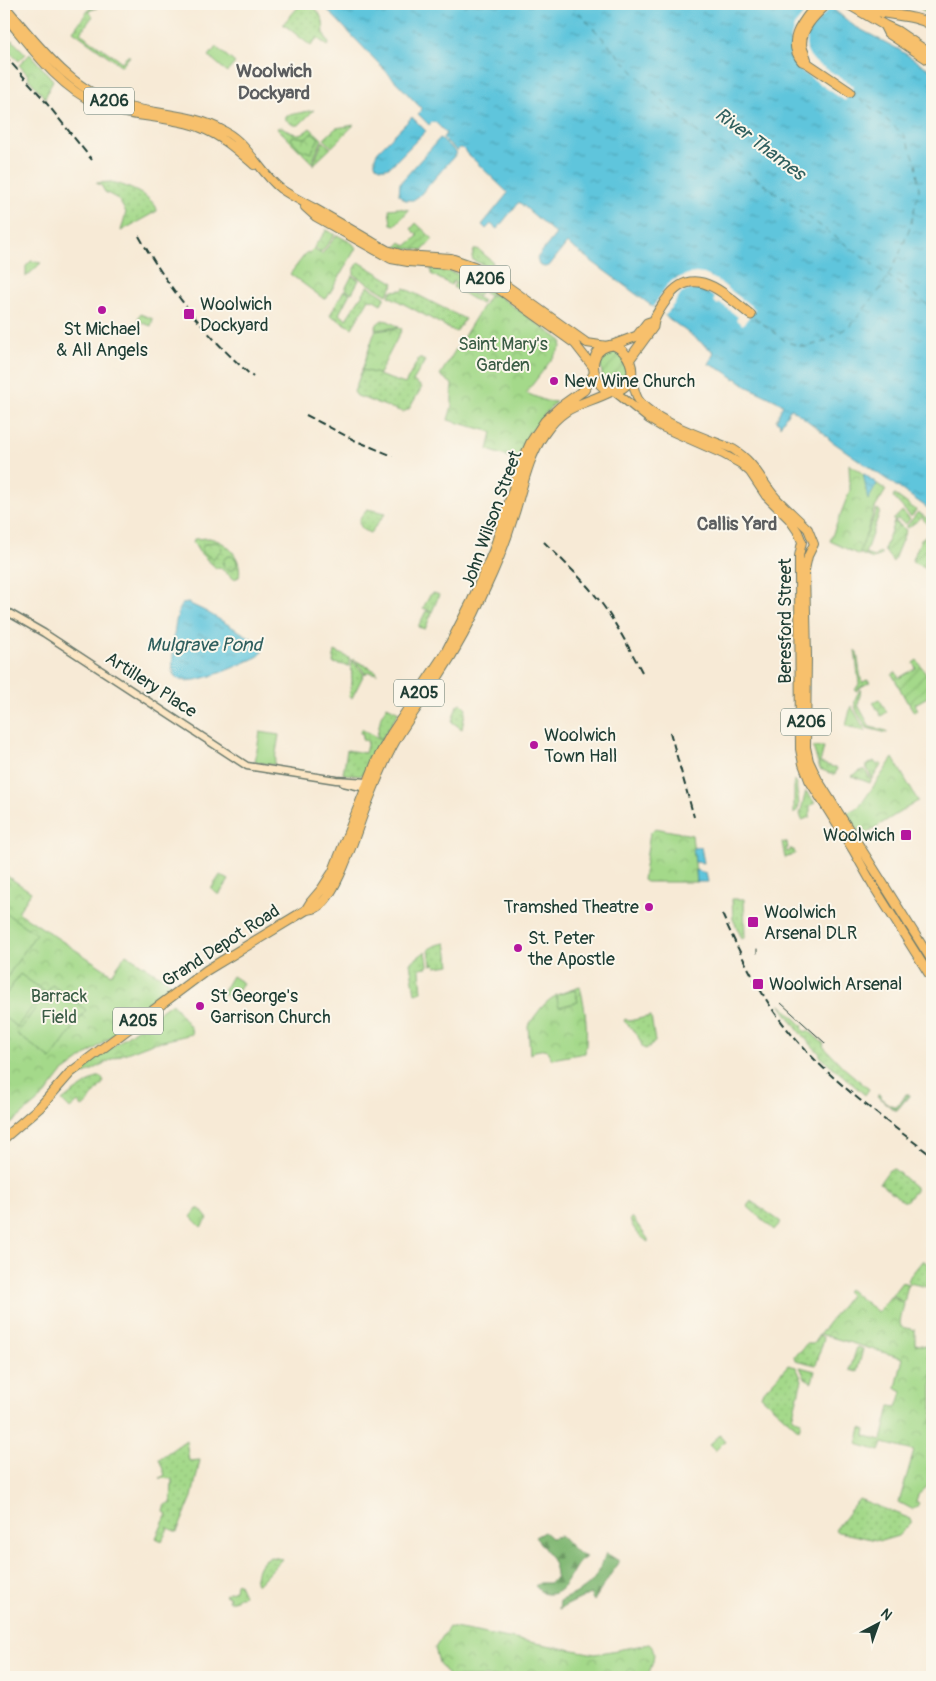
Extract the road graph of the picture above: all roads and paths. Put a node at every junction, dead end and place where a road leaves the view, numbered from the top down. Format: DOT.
graph roads {
  1 [pos="817,4"];
  2 [pos="827,4"];
  3 [pos="846,4"];
  4 [pos="857,4"];
  5 [pos="4,5"];
  6 [pos="883,14"];
  7 [pos="4,15"];
  8 [pos="884,25"];
  9 [pos="932,25"];
  10 [pos="932,55"];
  11 [pos="932,62"];
  12 [pos="807,63"];
  13 [pos="850,92"];
  14 [pos="751,315"];
  15 [pos="653,321"];
  16 [pos="580,343"];
  17 [pos="610,345"];
  18 [pos="629,360"];
  19 [pos="594,370"];
  20 [pos="632,377"];
  21 [pos="613,391"];
  22 [pos="802,543"];
  23 [pos="812,544"];
  24 [pos="4,610"];
  25 [pos="803,640"];
  26 [pos="367,785"];
  27 [pos="322,889"];
  28 [pos="323,902"];
  29 [pos="306,910"];
  30 [pos="932,960"];
  31 [pos="932,979"];
  32 [pos="57,1088"];
  33 [pos="4,1138"];
  34 [pos="4,1146"];
  1 -- 12 [label="highway"];
  2 -- 12 [label="highway"];
  3 -- 8 [label="highway"];
  4 -- 6 [label="highway"];
  5 -- 16 [label="main road, A206"];
  6 -- 8 [label="highway"];
  6 -- 9 [label="highway"];
  7 -- 16 [label="main road, A206"];
  8 -- 10 [label="highway"];
  8 -- 11 [label="highway"];
  12 -- 13 [label="highway"];
  14 -- 15 [label="highway"];
  15 -- 17 [label="highway"];
  15 -- 18 [label="highway"];
  16 -- 17 [label="main road, A206"];
  16 -- 19 [label="main road, A206"];
  17 -- 18 [label="highway"];
  17 -- 19 [label="highway"];
  18 -- 20 [label="highway"];
  19 -- 21 [label="highway"];
  19 -- 26 [label="highway, John Wilson Street / A205"];
  20 -- 21 [label="highway"];
  20 -- 23 [label="main road"];
  21 -- 22 [label="main road"];
  21 -- 28 [label="highway, John Wilson Street / A205"];
  22 -- 23 [label="main road"];
  22 -- 25 [label="main road, Beresford Street / A206"];
  23 -- 25 [label="main road, Beresford Street / A206"];
  24 -- 26 [label="main road, Artillery Place"];
  25 -- 30 [label="main road, Beresford Street / A206"];
  25 -- 31 [label="main road, Beresford Street / A206"];
  26 -- 27 [label="highway, John Wilson Street / A205"];
  27 -- 29 [label="highway, Grand Depot Road / A205"];
  28 -- 29 [label="highway, Grand Depot Road / A205"];
  29 -- 32 [label="highway, Grand Depot Road / A205"];
  32 -- 33 [label="highway, A205"];
  32 -- 34 [label="highway, A205"];
}
